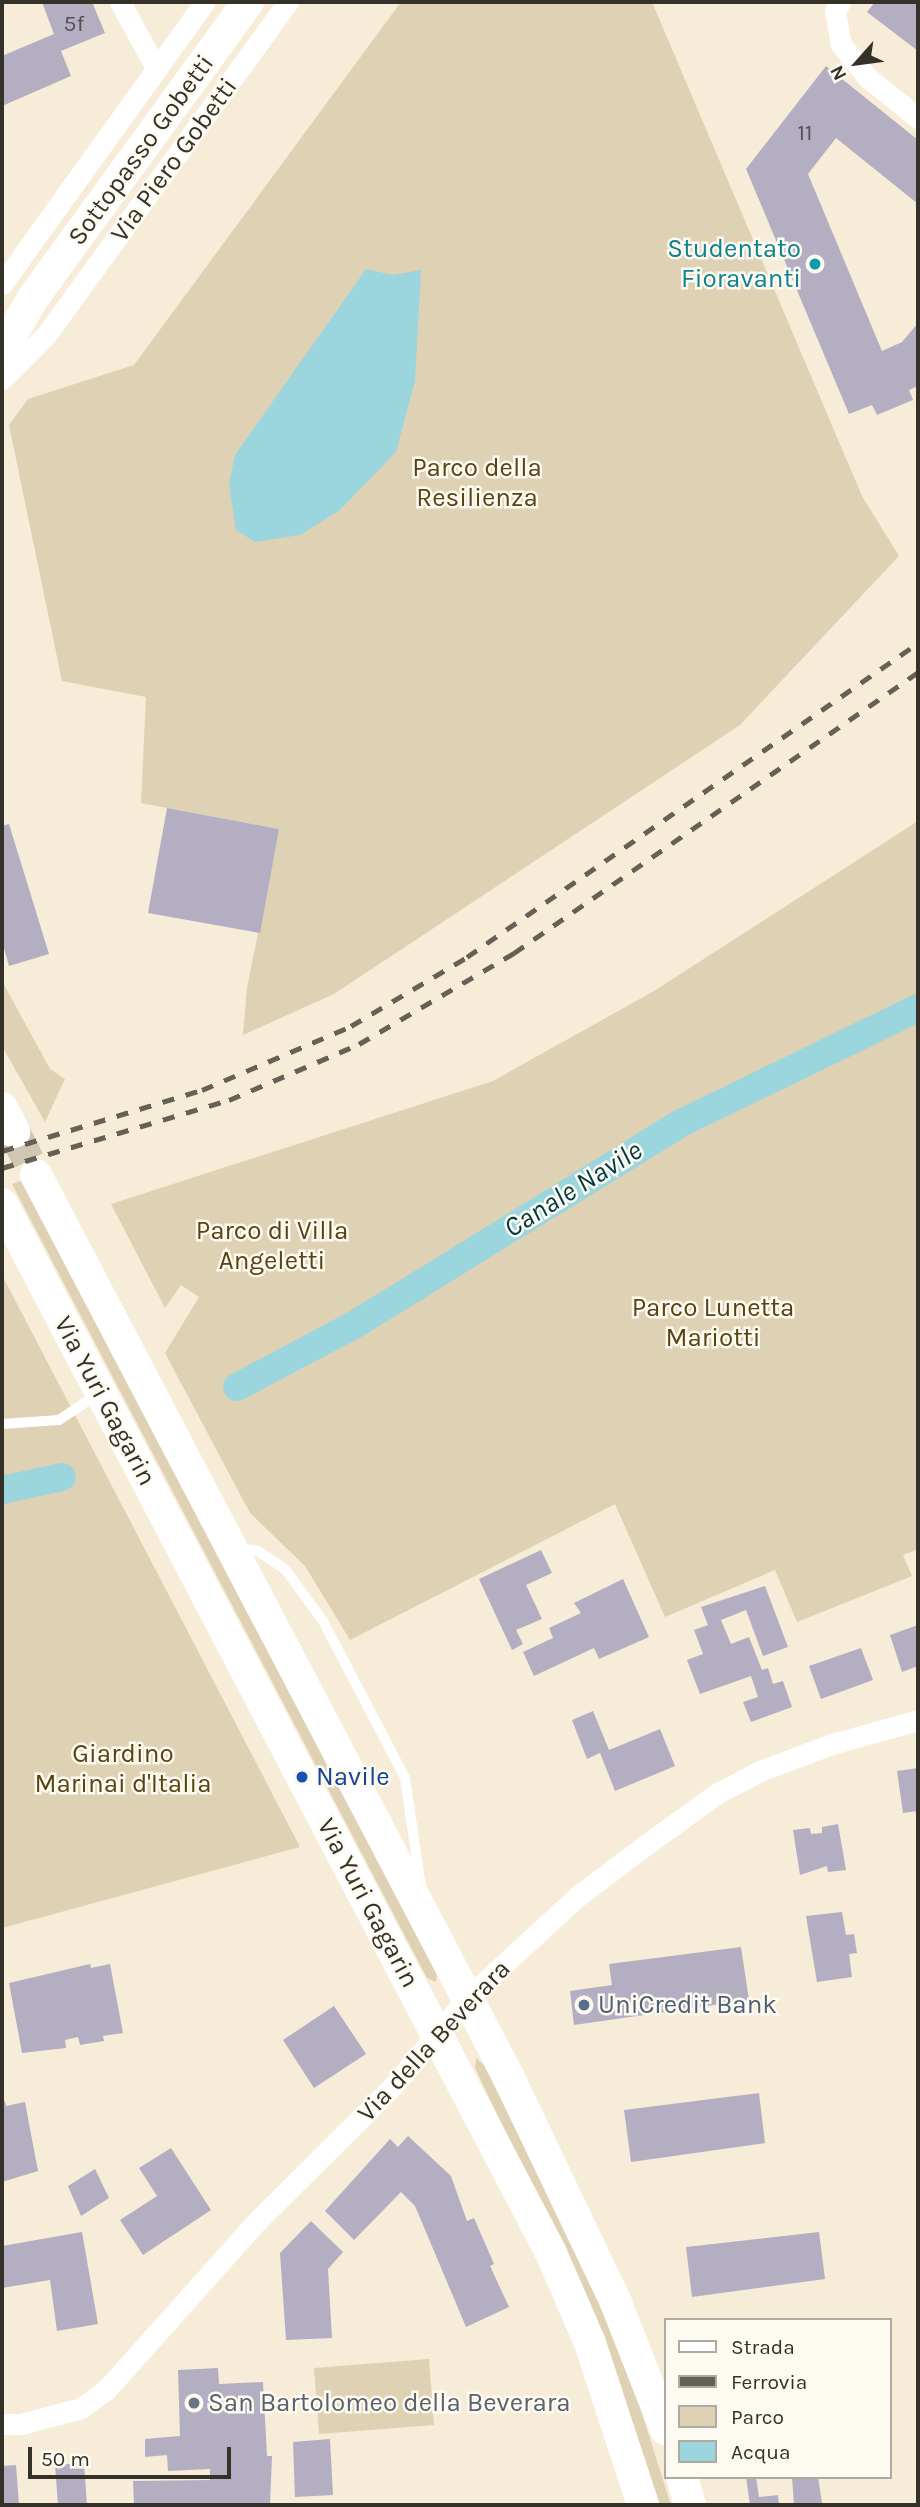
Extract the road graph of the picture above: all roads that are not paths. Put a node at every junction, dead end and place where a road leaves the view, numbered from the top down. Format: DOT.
graph roads {
  1 [pos="120,2"];
  2 [pos="205,2"];
  3 [pos="248,2"];
  4 [pos="288,2"];
  5 [pos="841,2"];
  6 [pos="156,68"];
  7 [pos="918,118"];
  8 [pos="2,284"];
  9 [pos="33,298"];
  10 [pos="2,329"];
  11 [pos="2,351"];
  12 [pos="2,379"];
  13 [pos="36,1175"];
  14 [pos="2,1204"];
  15 [pos="100,1392"];
  16 [pos="2,1424"];
  17 [pos="231,1547"];
  18 [pos="918,1720"];
  19 [pos="424,1916"];
  20 [pos="467,1998"];
  21 [pos="438,2037"];
  22 [pos="2,2424"];
  23 [pos="664,2425"];
  24 [pos="683,2479"];
  25 [pos="642,2505"];
  26 [pos="690,2505"];
  1 -- 6 [label="street"];
  2 -- 6 [label="street"];
  3 -- 9 [label="main road, Sottopasso Gobetti"];
  4 -- 12 [label="street, Via Piero Gobetti"];
  5 -- 7 [label="street"];
  6 -- 8 [label="street"];
  9 -- 10 [label="main road, Sottopasso Gobetti"];
  9 -- 11 [label="main road, Sottopasso Gobetti"];
  13 -- 17 [label="main road, Via Yuri Gagarin"];
  14 -- 15 [label="main road, Via Yuri Gagarin"];
  15 -- 16 [label="lane"];
  15 -- 21 [label="main road, Via Yuri Gagarin"];
  17 -- 19 [label="main road, Via Yuri Gagarin"];
  17 -- 19 [label="lane"];
  18 -- 20 [label="street, Via della Beverara"];
  19 -- 20 [label="main road, Via Yuri Gagarin"];
  20 -- 21 [label="street, Via della Beverara"];
  20 -- 23 [label="main road, Via Yuri Gagarin"];
  21 -- 22 [label="street, Via della Beverara"];
  21 -- 25 [label="main road, Via Yuri Gagarin"];
  24 -- 26 [label="main road"];
}
